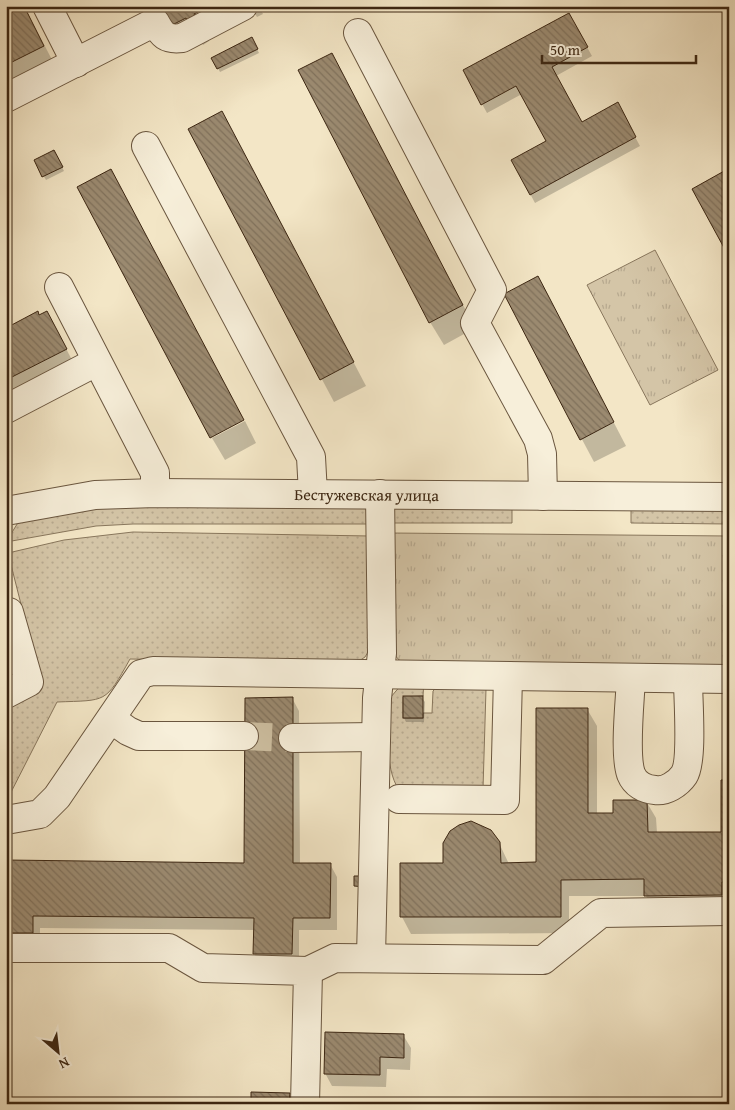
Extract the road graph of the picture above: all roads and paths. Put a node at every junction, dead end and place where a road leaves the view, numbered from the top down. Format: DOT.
graph roads {
  1 [pos="47,6"];
  2 [pos="243,6"];
  3 [pos="151,14"];
  4 [pos="358,33"];
  5 [pos="76,63"];
  6 [pos="6,98"];
  7 [pos="146,146"];
  8 [pos="59,287"];
  9 [pos="96,362"];
  10 [pos="6,409"];
  11 [pos="156,493"];
  12 [pos="313,494"];
  13 [pos="380,494"];
  14 [pos="543,496"];
  15 [pos="729,497"];
  16 [pos="6,511"];
  17 [pos="7,609"];
  18 [pos="379,674"];
  19 [pos="508,676"];
  20 [pos="631,678"];
  21 [pos="729,679"];
  22 [pos="688,680"];
  23 [pos="6,694"];
  24 [pos="111,719"];
  25 [pos="244,736"];
  26 [pos="376,737"];
  27 [pos="293,738"];
  28 [pos="399,799"];
  29 [pos="6,820"];
  30 [pos="729,912"];
  31 [pos="6,948"];
  32 [pos="371,957"];
  33 [pos="308,971"];
  34 [pos="305,1104"];
  1 -- 5 [label="street"];
  2 -- 3 [label="street"];
  3 -- 5 [label="street"];
  4 -- 14 [label="street"];
  5 -- 6 [label="street"];
  7 -- 12 [label="street"];
  8 -- 9 [label="street"];
  9 -- 10 [label="street"];
  9 -- 11 [label="street"];
  11 -- 12 [label="street, Бестужевская улица"];
  11 -- 16 [label="street, Бестужевская улица"];
  12 -- 13 [label="street, Бестужевская улица"];
  13 -- 14 [label="street, Бестужевская улица"];
  13 -- 18 [label="street"];
  14 -- 15 [label="street, Бестужевская улица"];
  17 -- 23 [label="street"];
  18 -- 19 [label="street"];
  18 -- 24 [label="street"];
  18 -- 26 [label="street"];
  19 -- 20 [label="street"];
  19 -- 28 [label="street"];
  20 -- 22 [label="street"];
  20 -- 22 [label="street"];
  21 -- 22 [label="street"];
  24 -- 25 [label="street"];
  24 -- 29 [label="street"];
  26 -- 27 [label="street"];
  26 -- 32 [label="street"];
  30 -- 32 [label="street"];
  31 -- 33 [label="street"];
  32 -- 33 [label="street"];
  33 -- 34 [label="street"];
}
